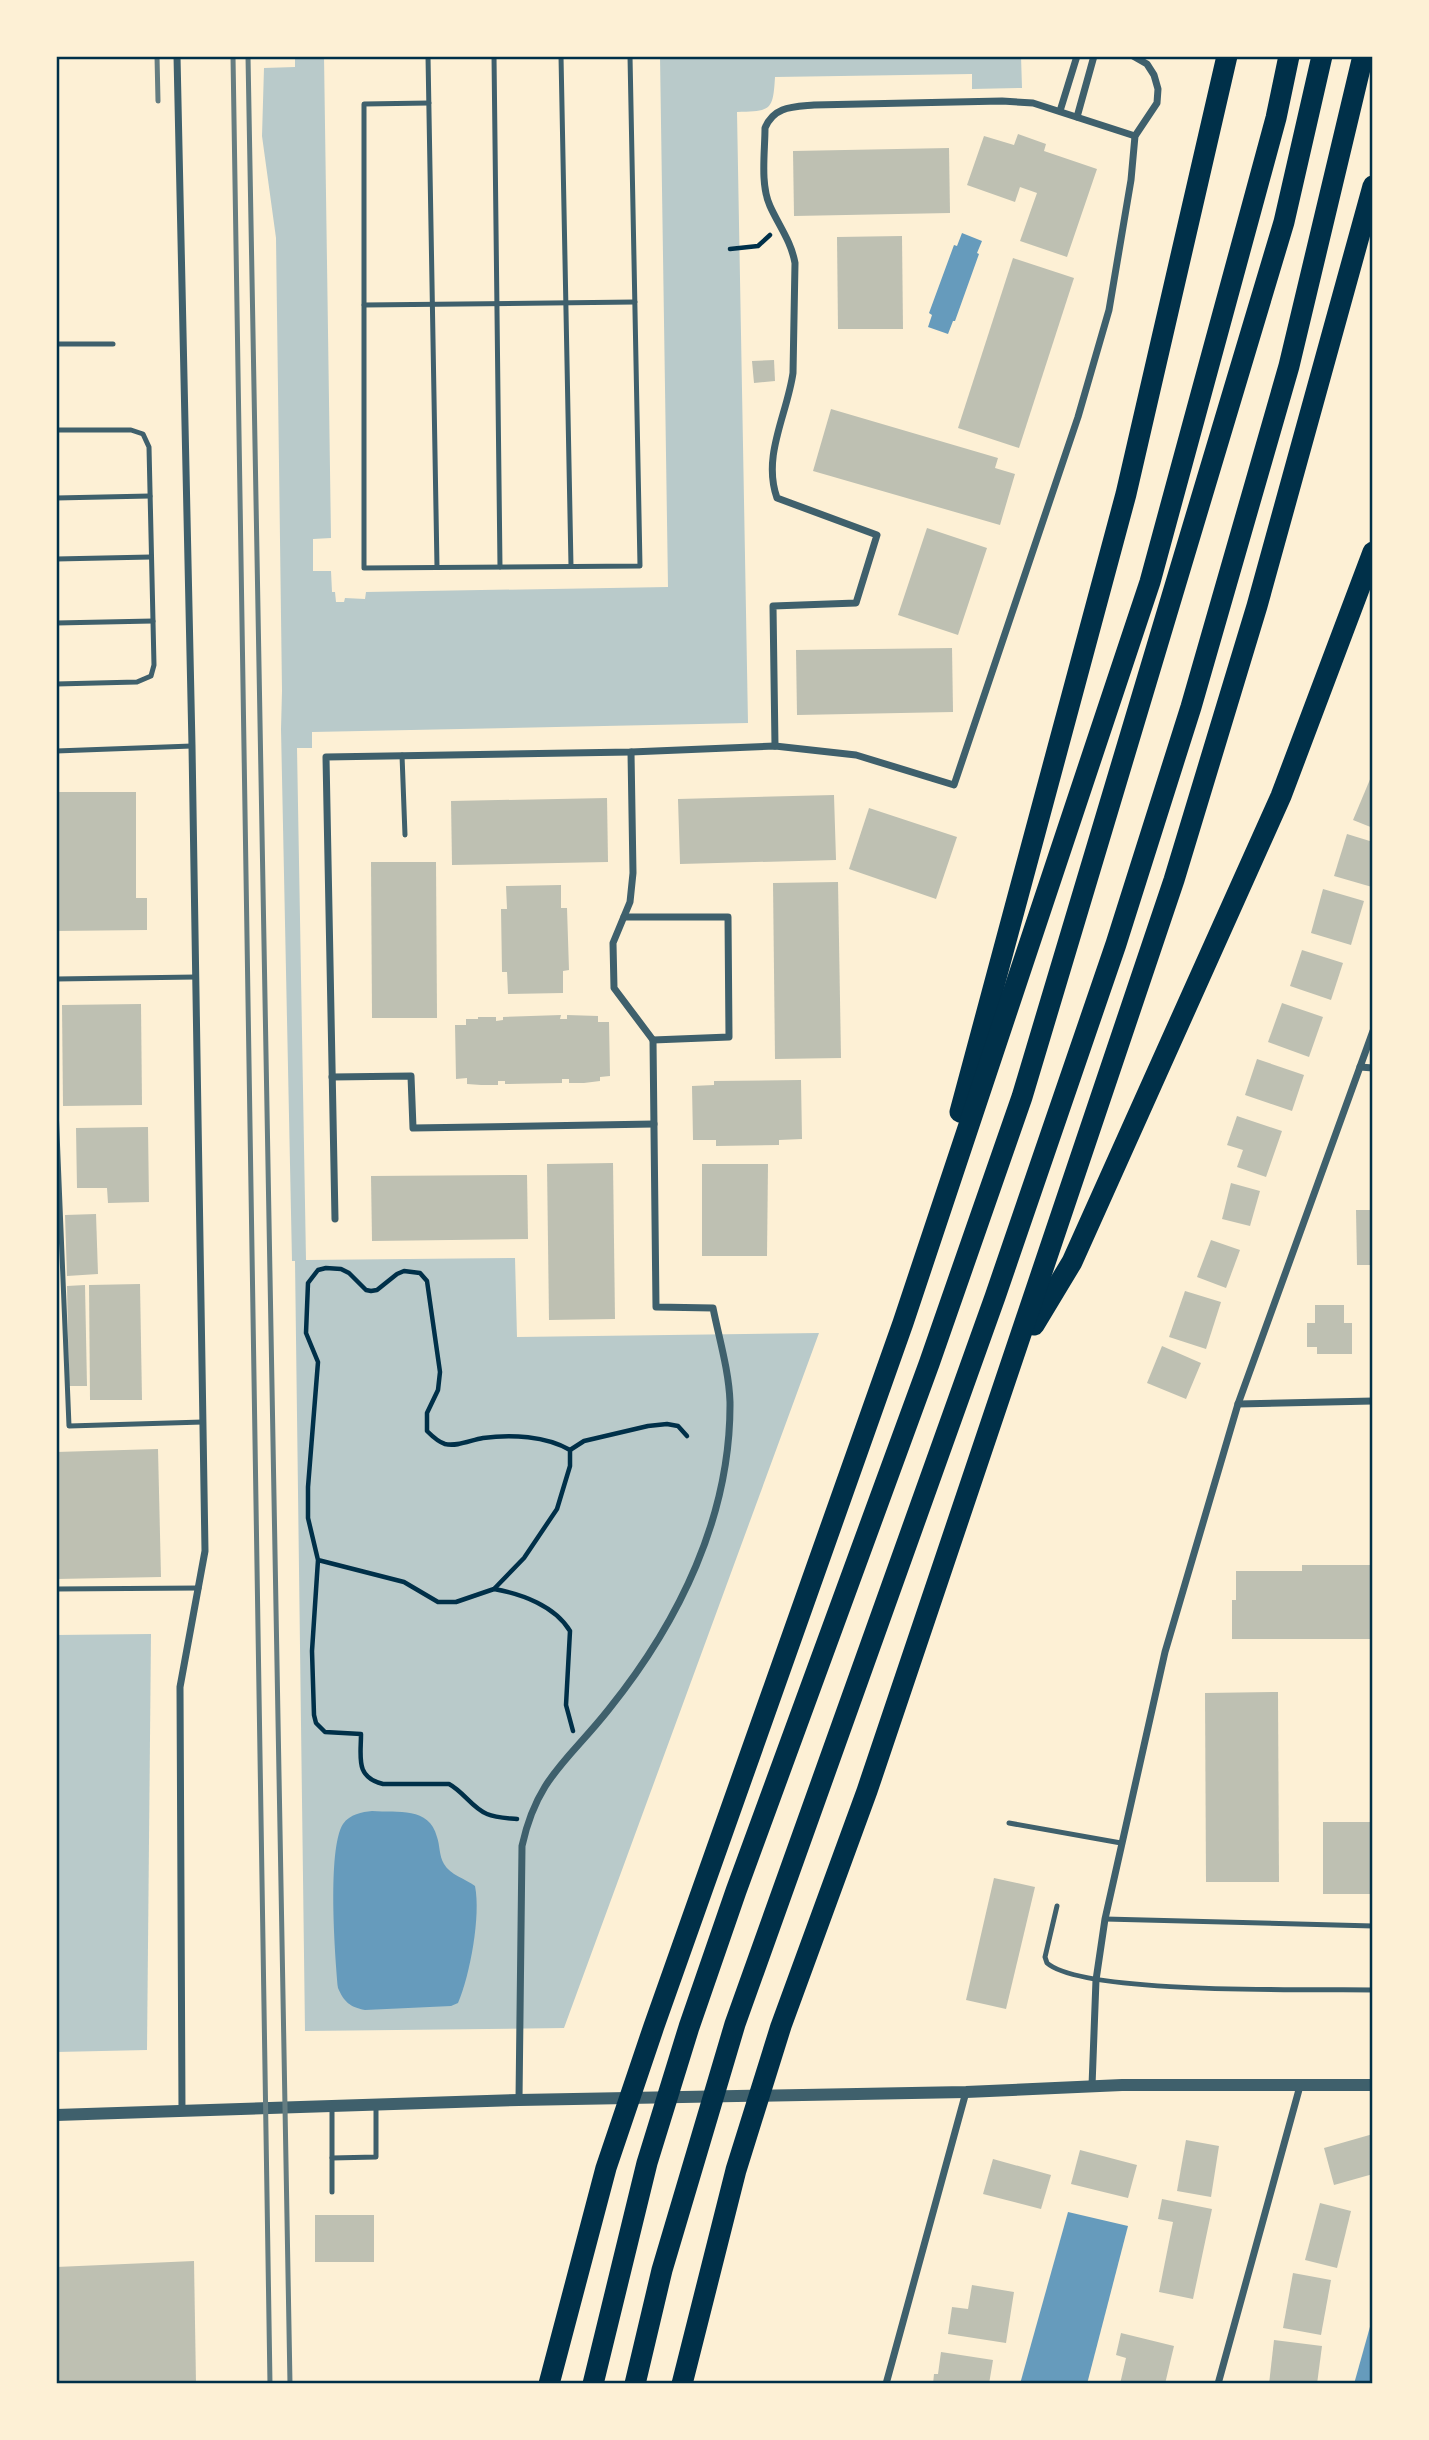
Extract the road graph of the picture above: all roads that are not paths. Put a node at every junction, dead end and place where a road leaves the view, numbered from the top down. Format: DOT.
graph roads {
  1 [pos="56,56"];
  2 [pos="73,56"];
  3 [pos="177,56"];
  4 [pos="428,56"];
  5 [pos="494,56"];
  6 [pos="561,56"];
  7 [pos="630,56"];
  8 [pos="1077,56"];
  9 [pos="1094,56"];
  10 [pos="1133,56"];
  11 [pos="1227,56"];
  12 [pos="1289,56"];
  13 [pos="1322,56"];
  14 [pos="1363,56"];
  15 [pos="429,103"];
  16 [pos="1060,111"];
  17 [pos="1077,117"];
  18 [pos="1135,136"];
  19 [pos="1373,186"];
  20 [pos="635,302"];
  21 [pos="496,303"];
  22 [pos="565,303"];
  23 [pos="432,304"];
  24 [pos="364,305"];
  25 [pos="56,344"];
  26 [pos="113,344"];
  27 [pos="56,430"];
  28 [pos="150,496"];
  29 [pos="56,498"];
  30 [pos="1373,552"];
  31 [pos="151,557"];
  32 [pos="56,559"];
  33 [pos="571,566"];
  34 [pos="437,567"];
  35 [pos="500,567"];
  36 [pos="153,621"];
  37 [pos="56,623"];
  38 [pos="56,684"];
  39 [pos="192,746"];
  40 [pos="775,746"];
  41 [pos="56,751"];
  42 [pos="631,752"];
  43 [pos="402,755"];
  44 [pos="405,835"];
  45 [pos="625,917"];
  46 [pos="196,976"];
  47 [pos="56,979"];
  48 [pos="1373,1031"];
  49 [pos="653,1040"];
  50 [pos="1360,1067"];
  51 [pos="1373,1068"];
  52 [pos="332,1077"];
  53 [pos="56,1108"];
  54 [pos="654,1124"];
  55 [pos="335,1219"];
  56 [pos="903,1323"];
  57 [pos="1013,1360"];
  58 [pos="1373,1401"];
  59 [pos="1238,1404"];
  60 [pos="203,1422"];
  61 [pos="198,1588"];
  62 [pos="56,1589"];
  63 [pos="1009,1823"];
  64 [pos="1121,1843"];
  65 [pos="1057,1906"];
  66 [pos="1105,1919"];
  67 [pos="1373,1926"];
  68 [pos="1096,1980"];
  69 [pos="1373,1990"];
  70 [pos="1373,2085"];
  71 [pos="1092,2086"];
  72 [pos="1300,2086"];
  73 [pos="966,2092"];
  74 [pos="519,2100"];
  75 [pos="332,2106"];
  76 [pos="376,2106"];
  77 [pos="182,2111"];
  78 [pos="56,2115"];
  79 [pos="332,2158"];
  80 [pos="332,2192"];
  81 [pos="549,2384"];
  82 [pos="593,2384"];
  83 [pos="635,2384"];
  84 [pos="682,2384"];
  85 [pos="886,2384"];
  86 [pos="1218,2384"];
  1 -- 2 [label="lane"];
  3 -- 39 [label="street"];
  4 -- 15 [label="lane"];
  5 -- 21 [label="lane"];
  6 -- 22 [label="lane"];
  7 -- 20 [label="lane"];
  8 -- 16 [label="street"];
  9 -- 17 [label="street"];
  10 -- 18 [label="street"];
  11 -- 56 [label="highway"];
  12 -- 56 [label="highway"];
  13 -- 82 [label="highway"];
  14 -- 83 [label="highway"];
  15 -- 23 [label="lane"];
  15 -- 24 [label="lane"];
  16 -- 17 [label="street"];
  16 -- 40 [label="street"];
  17 -- 18 [label="street"];
  18 -- 40 [label="street"];
  19 -- 57 [label="highway"];
  20 -- 22 [label="lane"];
  20 -- 33 [label="lane"];
  21 -- 22 [label="lane"];
  21 -- 23 [label="lane"];
  21 -- 35 [label="lane"];
  22 -- 33 [label="lane"];
  23 -- 24 [label="lane"];
  23 -- 34 [label="lane"];
  24 -- 34 [label="lane"];
  25 -- 26 [label="lane"];
  27 -- 28 [label="lane"];
  28 -- 29 [label="lane"];
  28 -- 31 [label="lane"];
  30 -- 57 [label="highway"];
  31 -- 32 [label="lane"];
  31 -- 36 [label="lane"];
  33 -- 35 [label="lane"];
  34 -- 35 [label="lane"];
  36 -- 37 [label="lane"];
  36 -- 38 [label="lane"];
  39 -- 41 [label="lane"];
  39 -- 46 [label="street"];
  40 -- 42 [label="street"];
  42 -- 43 [label="street"];
  42 -- 45 [label="street"];
  43 -- 44 [label="lane"];
  43 -- 52 [label="street"];
  45 -- 49 [label="street"];
  45 -- 49 [label="street"];
  46 -- 47 [label="lane"];
  46 -- 60 [label="street"];
  48 -- 50 [label="street"];
  49 -- 54 [label="street"];
  50 -- 51 [label="street"];
  50 -- 59 [label="street"];
  52 -- 54 [label="street"];
  52 -- 55 [label="street"];
  53 -- 60 [label="lane"];
  54 -- 74 [label="street"];
  56 -- 81 [label="highway"];
  57 -- 84 [label="highway"];
  58 -- 59 [label="street"];
  59 -- 64 [label="street"];
  60 -- 61 [label="street"];
  61 -- 62 [label="lane"];
  61 -- 77 [label="street"];
  63 -- 64 [label="lane"];
  64 -- 66 [label="street"];
  65 -- 68 [label="lane"];
  66 -- 67 [label="lane"];
  66 -- 68 [label="street"];
  68 -- 69 [label="lane"];
  68 -- 71 [label="street"];
  70 -- 72 [label="street"];
  71 -- 72 [label="street"];
  71 -- 73 [label="street"];
  72 -- 86 [label="street"];
  73 -- 74 [label="street"];
  73 -- 85 [label="street"];
  74 -- 76 [label="street"];
  75 -- 76 [label="street"];
  75 -- 77 [label="street"];
  75 -- 79 [label="lane"];
  76 -- 79 [label="lane"];
  77 -- 78 [label="street"];
  79 -- 80 [label="lane"];
}
